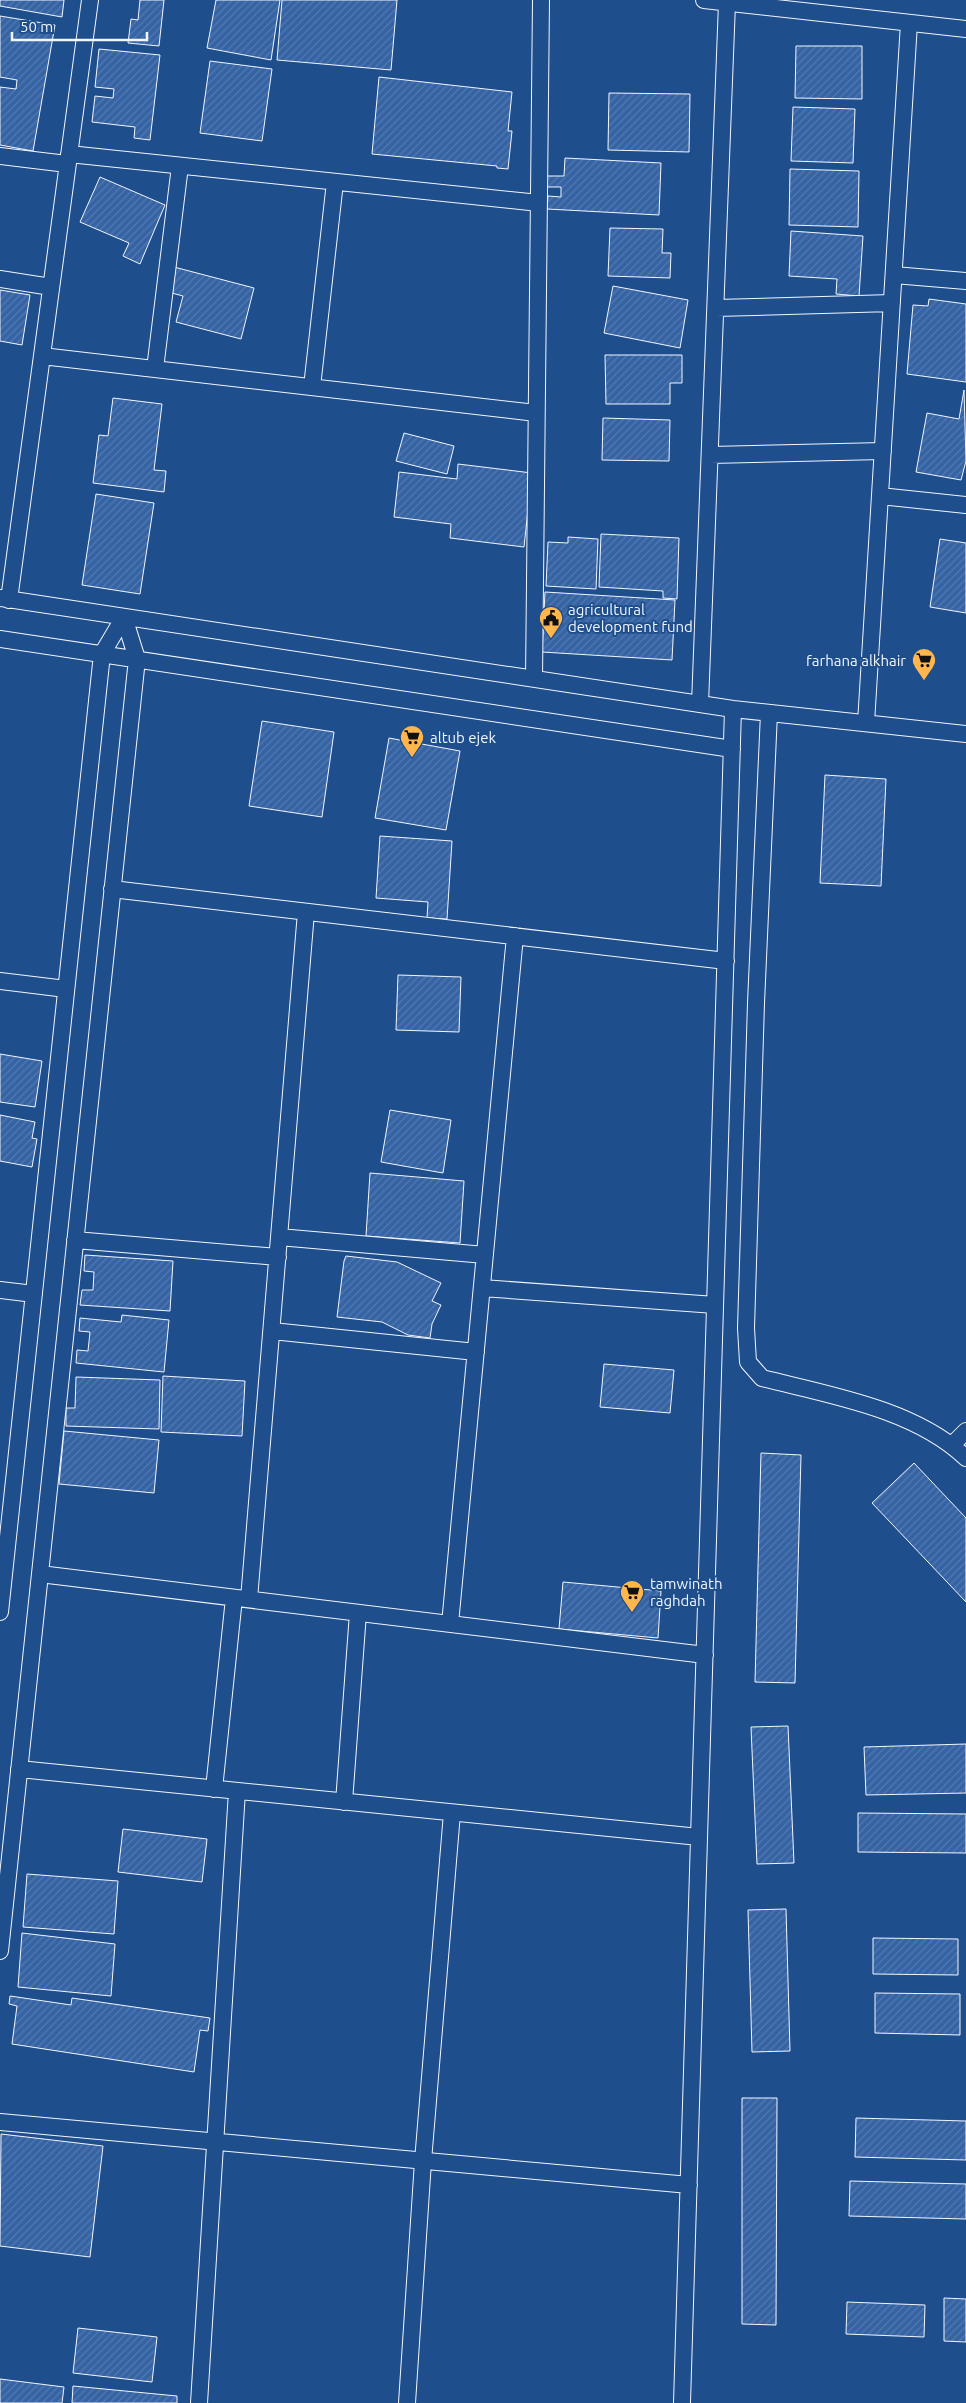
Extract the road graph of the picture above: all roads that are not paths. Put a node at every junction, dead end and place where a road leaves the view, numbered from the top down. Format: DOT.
graph roads {
  1 [pos="90,0"];
  2 [pos="541,0"];
  3 [pos="704,0"];
  4 [pos="728,3"];
  5 [pos="909,23"];
  6 [pos="966,29"];
  7 [pos="0,156"];
  8 [pos="68,159"];
  9 [pos="180,166"];
  10 [pos="335,182"];
  11 [pos="538,203"];
  12 [pos="894,274"];
  13 [pos="0,279"];
  14 [pos="966,281"];
  15 [pos="51,287"];
  16 [pos="892,303"];
  17 [pos="716,308"];
  18 [pos="42,356"];
  19 [pos="155,369"];
  20 [pos="312,387"];
  21 [pos="536,413"];
  22 [pos="883,451"];
  23 [pos="710,455"];
  24 [pos="880,496"];
  25 [pos="966,505"];
  26 [pos="4,599"];
  27 [pos="124,617"];
  28 [pos="0,639"];
  29 [pos="102,654"];
  30 [pos="137,659"];
  31 [pos="534,679"];
  32 [pos="700,704"];
  33 [pos="733,709"];
  34 [pos="769,712"];
  35 [pos="866,723"];
  36 [pos="966,734"];
  37 [pos="732,749"];
  38 [pos="112,889"];
  39 [pos="306,912"];
  40 [pos="515,936"];
  41 [pos="726,960"];
  42 [pos="0,981"];
  43 [pos="66,989"];
  44 [pos="280,1237"];
  45 [pos="75,1240"];
  46 [pos="485,1255"];
  47 [pos="278,1257"];
  48 [pos="482,1288"];
  49 [pos="0,1290"];
  50 [pos="34,1294"];
  51 [pos="715,1305"];
  52 [pos="272,1331"];
  53 [pos="476,1352"];
  54 [pos="966,1431"];
  55 [pos="952,1445"];
  56 [pos="966,1458"];
  57 [pos="8,1471"];
  58 [pos="40,1574"];
  59 [pos="242,1598"];
  60 [pos="0,1612"];
  61 [pos="358,1613"];
  62 [pos="450,1624"];
  63 [pos="705,1655"];
  64 [pos="19,1769"];
  65 [pos="214,1789"];
  66 [pos="237,1791"];
  67 [pos="344,1802"];
  68 [pos="452,1813"];
  69 [pos="699,1837"];
  70 [pos="1,1931"];
  71 [pos="0,1951"];
  72 [pos="0,2122"];
  73 [pos="216,2142"];
  74 [pos="423,2161"];
  75 [pos="689,2185"];
  76 [pos="200,2403"];
  77 [pos="407,2403"];
  78 [pos="682,2403"];
  1 -- 8 [label="street"];
  2 -- 11 [label="street"];
  3 -- 4 [label="street"];
  4 -- 5 [label="street"];
  4 -- 17 [label="street"];
  5 -- 6 [label="street"];
  5 -- 12 [label="street"];
  7 -- 8 [label="street"];
  8 -- 9 [label="street"];
  8 -- 15 [label="street"];
  9 -- 10 [label="street"];
  9 -- 19 [label="street"];
  10 -- 11 [label="street"];
  10 -- 20 [label="street"];
  11 -- 21 [label="street"];
  12 -- 14 [label="street"];
  12 -- 16 [label="street"];
  13 -- 15 [label="street"];
  15 -- 18 [label="street"];
  16 -- 17 [label="street"];
  16 -- 22 [label="street"];
  17 -- 23 [label="street"];
  18 -- 19 [label="street"];
  18 -- 26 [label="street"];
  19 -- 20 [label="street"];
  20 -- 21 [label="street"];
  21 -- 31 [label="street"];
  22 -- 23 [label="street"];
  22 -- 24 [label="street"];
  23 -- 32 [label="street"];
  24 -- 25 [label="street"];
  24 -- 35 [label="street"];
  26 -- 27 [label="street"];
  27 -- 29 [label="street"];
  27 -- 30 [label="street"];
  27 -- 31 [label="street"];
  28 -- 29 [label="street"];
  29 -- 30 [label="street"];
  29 -- 43 [label="street"];
  30 -- 37 [label="street"];
  30 -- 38 [label="street"];
  31 -- 32 [label="street"];
  32 -- 33 [label="street"];
  33 -- 34 [label="street"];
  33 -- 37 [label="street"];
  34 -- 35 [label="street"];
  34 -- 55 [label="street"];
  35 -- 36 [label="street"];
  37 -- 41 [label="street"];
  38 -- 39 [label="street"];
  38 -- 45 [label="street"];
  39 -- 40 [label="street"];
  39 -- 44 [label="street"];
  40 -- 41 [label="street"];
  40 -- 46 [label="street"];
  41 -- 51 [label="street"];
  42 -- 43 [label="street"];
  43 -- 50 [label="street"];
  44 -- 46 [label="street"];
  44 -- 47 [label="street"];
  45 -- 47 [label="street"];
  45 -- 58 [label="street"];
  46 -- 48 [label="street"];
  47 -- 52 [label="street"];
  48 -- 51 [label="street"];
  48 -- 53 [label="street"];
  49 -- 50 [label="street"];
  50 -- 57 [label="street"];
  51 -- 63 [label="street"];
  52 -- 53 [label="street"];
  52 -- 59 [label="street"];
  53 -- 62 [label="street"];
  54 -- 55 [label="street"];
  55 -- 56 [label="street"];
  57 -- 60 [label="street"];
  58 -- 59 [label="street"];
  58 -- 64 [label="street"];
  59 -- 61 [label="street"];
  59 -- 65 [label="street"];
  61 -- 62 [label="street"];
  61 -- 67 [label="street"];
  62 -- 63 [label="street"];
  63 -- 69 [label="street"];
  64 -- 65 [label="street"];
  64 -- 70 [label="street"];
  65 -- 66 [label="street"];
  66 -- 67 [label="street"];
  66 -- 73 [label="street"];
  67 -- 68 [label="street"];
  68 -- 69 [label="street"];
  68 -- 74 [label="street"];
  69 -- 75 [label="street"];
  70 -- 71 [label="street"];
  72 -- 73 [label="street"];
  73 -- 74 [label="street"];
  73 -- 76 [label="street"];
  74 -- 75 [label="street"];
  74 -- 77 [label="street"];
  75 -- 78 [label="street"];
}
